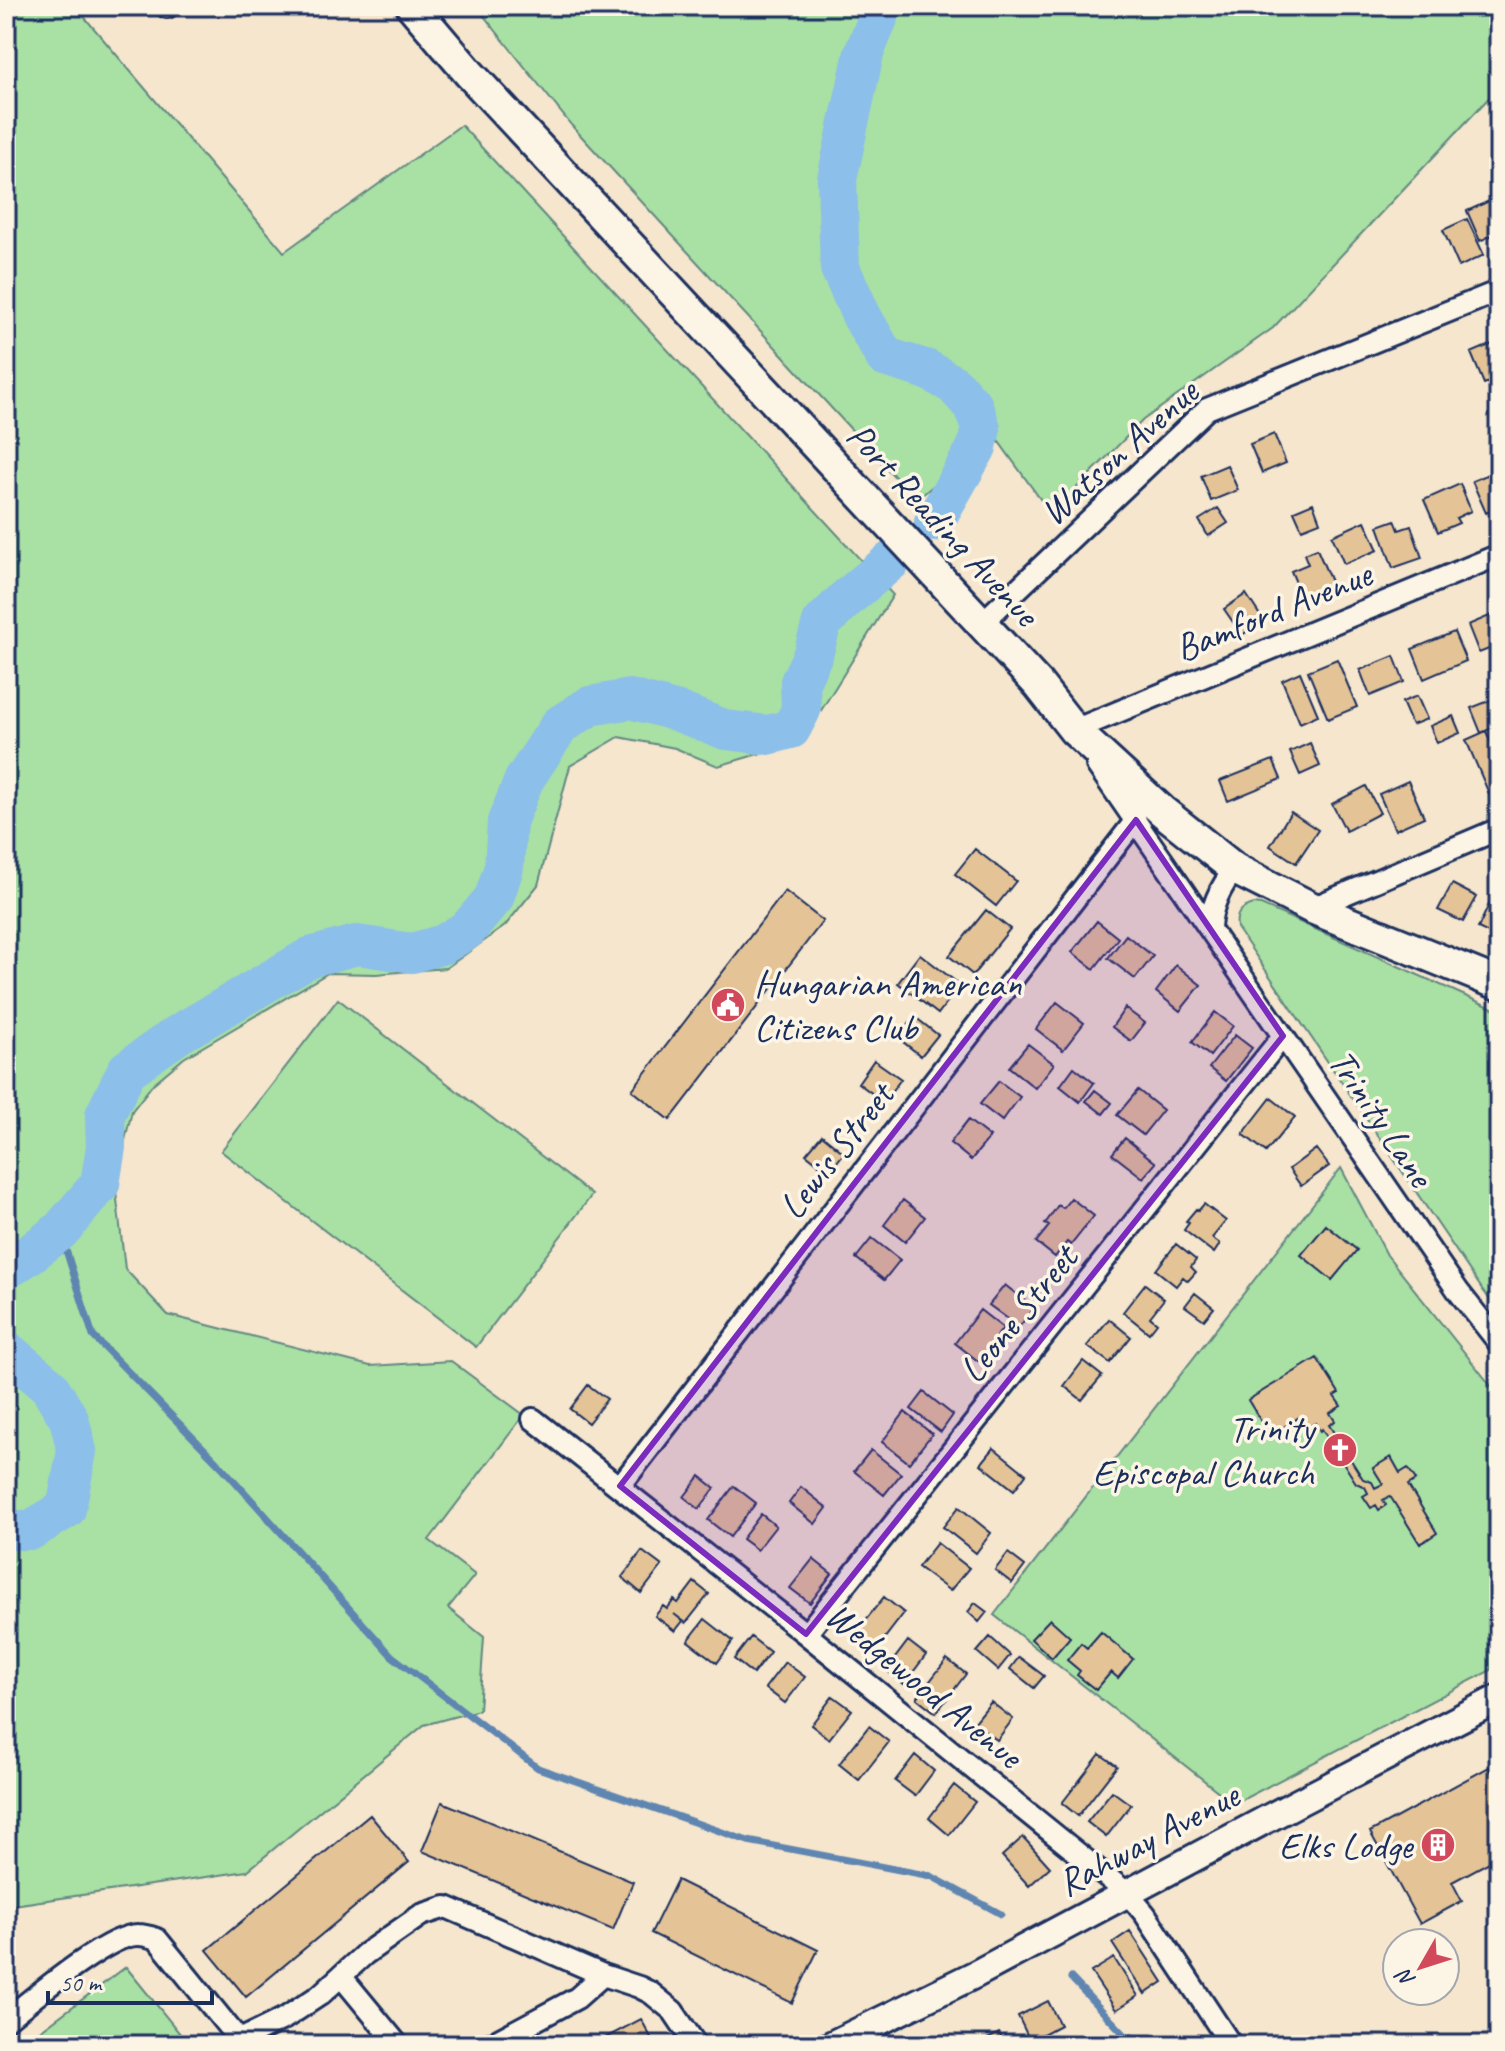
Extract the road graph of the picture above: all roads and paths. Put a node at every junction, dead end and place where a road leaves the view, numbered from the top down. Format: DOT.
graph roads {
  1 [pos="412,6"];
  2 [pos="1499,291"];
  3 [pos="1499,555"];
  4 [pos="982,623"];
  5 [pos="1074,730"];
  6 [pos="1136,820"];
  7 [pos="1499,829"];
  8 [pos="1235,869"];
  9 [pos="1312,908"];
  10 [pos="1210,928"];
  11 [pos="1499,984"];
  12 [pos="1283,1036"];
  13 [pos="1499,1343"];
  14 [pos="533,1419"];
  15 [pos="620,1486"];
  16 [pos="806,1634"];
  17 [pos="1499,1698"];
  18 [pos="1127,1893"];
  19 [pos="603,1975"];
  20 [pos="341,1976"];
  21 [pos="6,2020"];
  22 [pos="862,2038"];
  23 [pos="242,2043"];
  24 [pos="398,2045"];
  25 [pos="489,2045"];
  26 [pos="696,2045"];
  27 [pos="831,2045"];
  28 [pos="1231,2045"];
  1 -- 4 [label="main road, Port Reading Avenue"];
  2 -- 4 [label="street, Watson Avenue"];
  3 -- 5 [label="street, Bamford Avenue"];
  4 -- 5 [label="main road, Port Reading Avenue"];
  5 -- 6 [label="street, Trinity Lane"];
  5 -- 8 [label="main road, Port Reading Avenue"];
  6 -- 10 [label="street, Trinity Lane"];
  6 -- 15 [label="street, Lewis Street"];
  7 -- 9 [label="street"];
  8 -- 9 [label="main road, Port Reading Avenue"];
  8 -- 10 [label="street"];
  9 -- 11 [label="main road, Port Reading Avenue"];
  10 -- 12 [label="street, Trinity Lane"];
  12 -- 13 [label="street, Trinity Lane"];
  12 -- 16 [label="street, Leone Street"];
  14 -- 15 [label="street, Wedgewood Avenue"];
  15 -- 16 [label="street, Wedgewood Avenue"];
  16 -- 18 [label="street, Wedgewood Avenue"];
  17 -- 18 [label="street, Rahway Avenue"];
  18 -- 22 [label="street, Rahway Avenue"];
  18 -- 28 [label="street, Wedgewood Avenue"];
  19 -- 20 [label="street"];
  19 -- 25 [label="street"];
  19 -- 26 [label="street"];
  20 -- 23 [label="street"];
  20 -- 24 [label="street"];
  21 -- 23 [label="street"];
  22 -- 27 [label="street, Rahway Avenue"];
}
